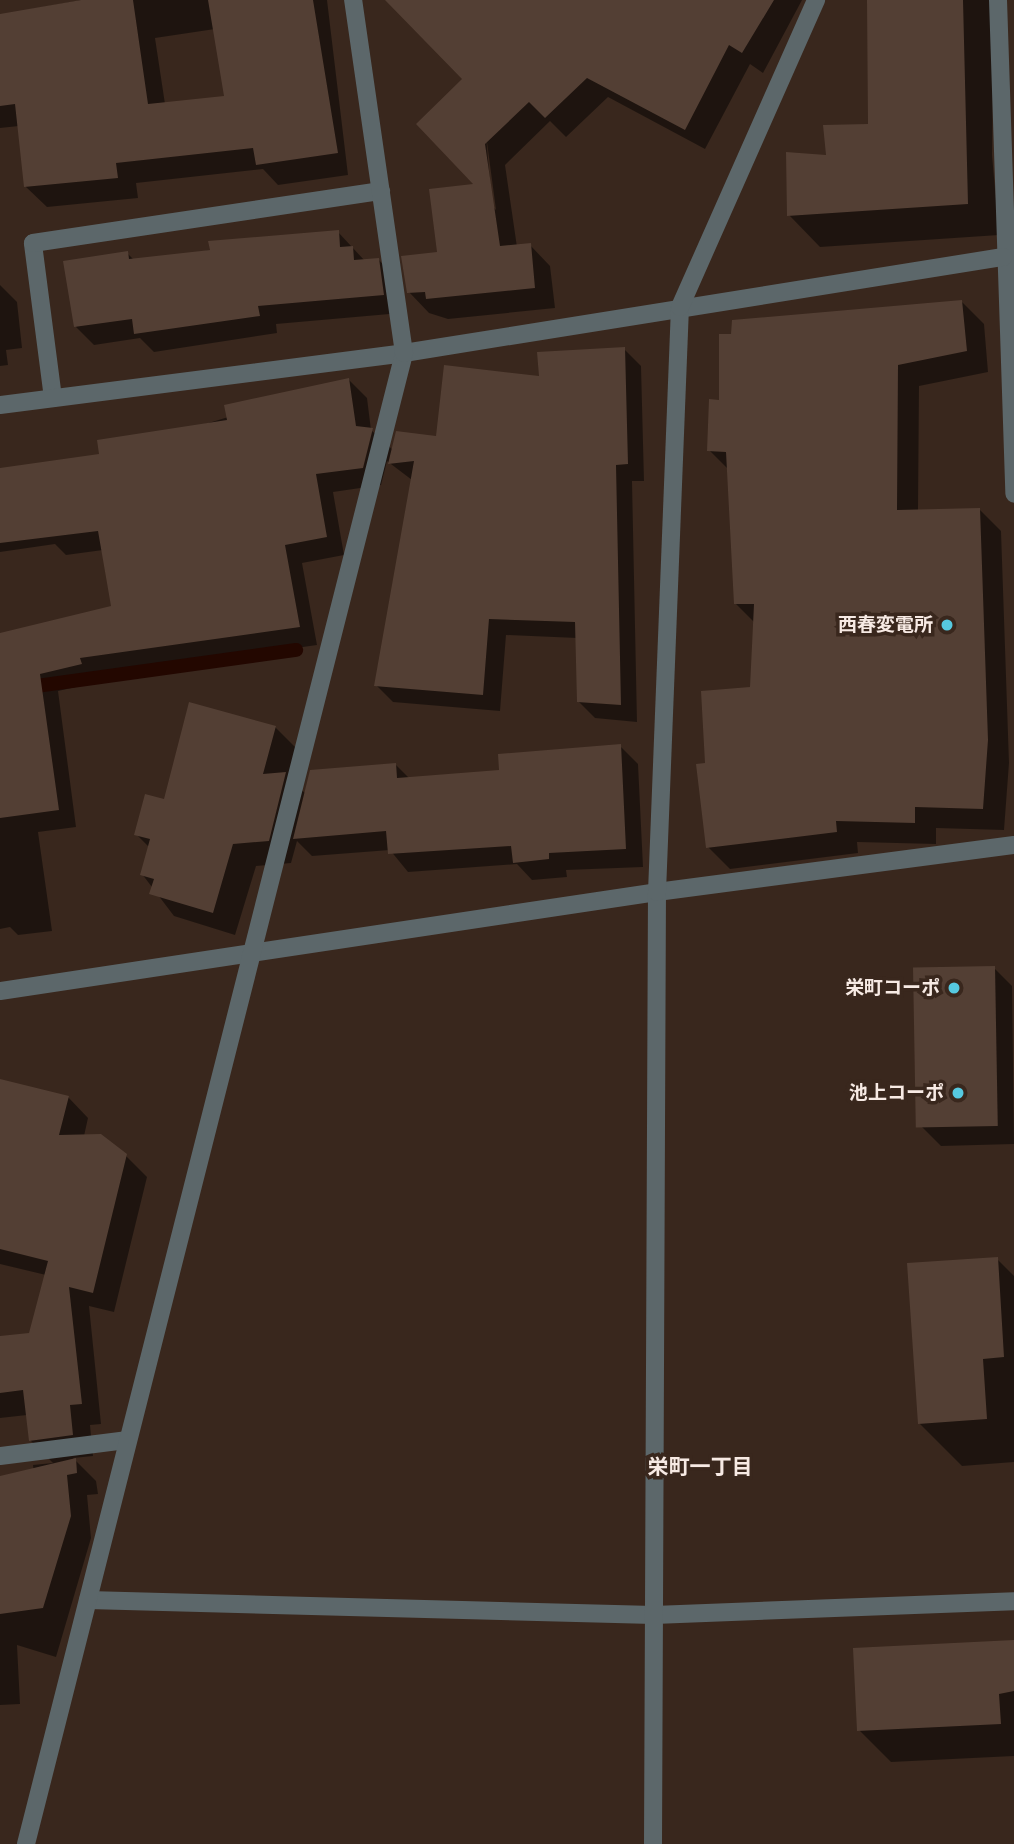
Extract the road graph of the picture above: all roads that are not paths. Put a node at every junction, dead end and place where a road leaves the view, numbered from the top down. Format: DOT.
graph roads {
  1 [pos="353,0"];
  2 [pos="816,0"];
  3 [pos="998,0"];
  4 [pos="381,191"];
  5 [pos="1003,257"];
  6 [pos="680,307"];
  7 [pos="404,353"];
  8 [pos="52,398"];
  9 [pos="0,405"];
  10 [pos="1014,494"];
  11 [pos="1014,845"];
  12 [pos="657,892"];
  13 [pos="252,951"];
  14 [pos="0,991"];
  15 [pos="126,1440"];
  16 [pos="0,1456"];
  17 [pos="88,1600"];
  18 [pos="1014,1601"];
  19 [pos="654,1615"];
  20 [pos="26,1844"];
  21 [pos="653,1844"];
  1 -- 4 [label="street"];
  2 -- 6 [label="street"];
  3 -- 5 [label="street"];
  4 -- 7 [label="street"];
  4 -- 8 [label="street"];
  5 -- 6 [label="street"];
  5 -- 10 [label="street"];
  6 -- 7 [label="street"];
  6 -- 12 [label="street"];
  7 -- 8 [label="street"];
  7 -- 13 [label="street"];
  8 -- 9 [label="street"];
  11 -- 12 [label="street"];
  12 -- 13 [label="street"];
  12 -- 19 [label="street"];
  13 -- 14 [label="street"];
  13 -- 15 [label="street"];
  15 -- 16 [label="street"];
  15 -- 17 [label="street"];
  17 -- 19 [label="street"];
  17 -- 20 [label="street"];
  18 -- 19 [label="street"];
  19 -- 21 [label="street"];
}
